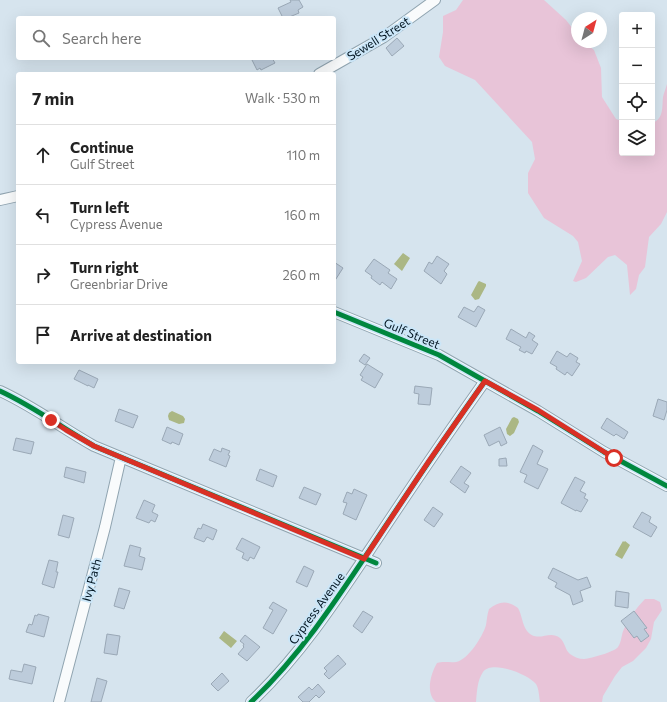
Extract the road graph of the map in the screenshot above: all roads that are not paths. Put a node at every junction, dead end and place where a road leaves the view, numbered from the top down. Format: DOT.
graph roads {
  1 [pos="435,0"];
  2 [pos="323,72"];
  3 [pos="16,196"];
  4 [pos="0,200"];
  5 [pos="336,313"];
  6 [pos="485,381"];
  7 [pos="0,391"];
  8 [pos="121,457"];
  9 [pos="667,486"];
  10 [pos="364,559"];
  11 [pos="376,564"];
  12 [pos="59,702"];
  13 [pos="251,702"];
  1 -- 2 [label="street, Sewell Street"];
  3 -- 4 [label="street"];
  5 -- 6 [label="street, Gulf Street"];
  6 -- 9 [label="street, Gulf Street"];
  6 -- 10 [label="street, Cypress Avenue"];
  7 -- 8 [label="street"];
  8 -- 10 [label="street"];
  8 -- 12 [label="street, Ivy Path"];
  10 -- 11 [label="street"];
  10 -- 13 [label="street, Cypress Avenue"];
}
